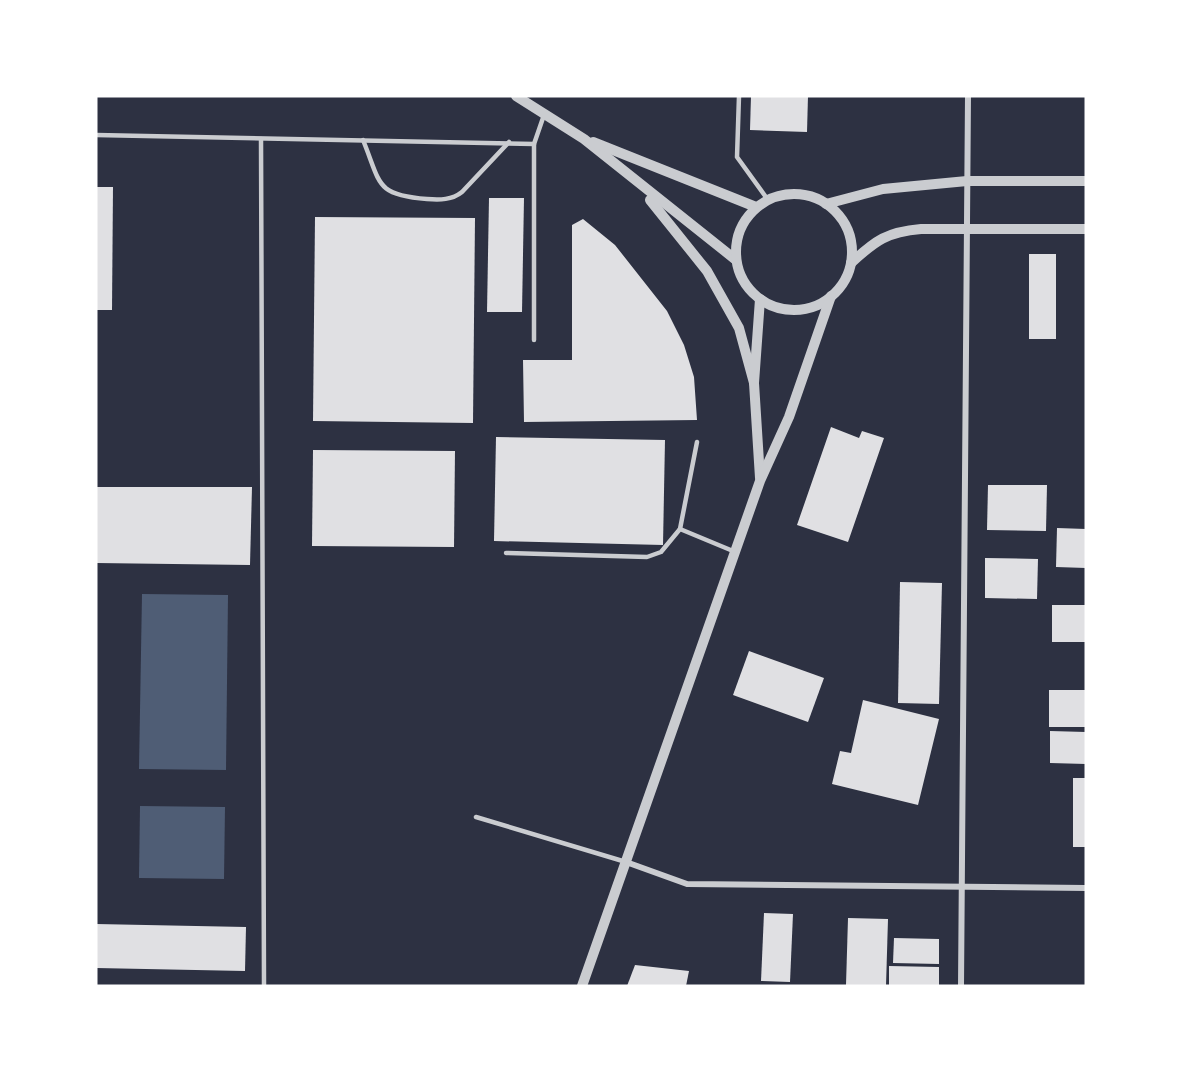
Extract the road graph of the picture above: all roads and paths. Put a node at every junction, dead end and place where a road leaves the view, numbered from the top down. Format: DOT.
graph roads {
  1 [pos="516,96"];
  2 [pos="739,96"];
  3 [pos="968,96"];
  4 [pos="544,115"];
  5 [pos="96,135"];
  6 [pos="261,139"];
  7 [pos="584,139"];
  8 [pos="363,140"];
  9 [pos="509,142"];
  10 [pos="534,144"];
  11 [pos="630,178"];
  12 [pos="967,181"];
  13 [pos="1086,181"];
  14 [pos="768,200"];
  15 [pos="826,204"];
  16 [pos="756,207"];
  17 [pos="968,228"];
  18 [pos="1086,229"];
  19 [pos="736,260"];
  20 [pos="851,263"];
  21 [pos="831,296"];
  22 [pos="760,299"];
  23 [pos="534,340"];
  24 [pos="754,383"];
  25 [pos="697,442"];
  26 [pos="760,481"];
  27 [pos="680,529"];
  28 [pos="735,552"];
  29 [pos="506,553"];
  30 [pos="476,818"];
  31 [pos="626,862"];
  32 [pos="962,887"];
  33 [pos="1086,888"];
  34 [pos="264,986"];
  35 [pos="582,986"];
  36 [pos="961,986"];
  1 -- 4 [label="street"];
  2 -- 14 [label="lane"];
  3 -- 12 [label="street"];
  4 -- 7 [label="street"];
  4 -- 10 [label="lane"];
  5 -- 6 [label="lane"];
  6 -- 8 [label="lane"];
  6 -- 34 [label="lane"];
  7 -- 11 [label="street"];
  7 -- 16 [label="street"];
  8 -- 9 [label="lane"];
  8 -- 9 [label="lane"];
  9 -- 10 [label="lane"];
  10 -- 23 [label="lane"];
  11 -- 19 [label="street"];
  11 -- 24 [label="street"];
  12 -- 13 [label="street"];
  12 -- 15 [label="street"];
  12 -- 17 [label="street"];
  14 -- 15 [label="street"];
  14 -- 16 [label="street"];
  15 -- 20 [label="street"];
  16 -- 19 [label="street"];
  17 -- 18 [label="street"];
  17 -- 20 [label="street"];
  17 -- 32 [label="street"];
  19 -- 22 [label="street"];
  20 -- 21 [label="street"];
  21 -- 22 [label="street"];
  21 -- 26 [label="street"];
  22 -- 24 [label="street"];
  24 -- 26 [label="street"];
  25 -- 27 [label="lane"];
  26 -- 28 [label="street"];
  27 -- 28 [label="lane"];
  27 -- 29 [label="lane"];
  28 -- 31 [label="street"];
  30 -- 31 [label="lane"];
  31 -- 32 [label="street"];
  31 -- 35 [label="street"];
  32 -- 33 [label="street"];
  32 -- 36 [label="street"];
}
